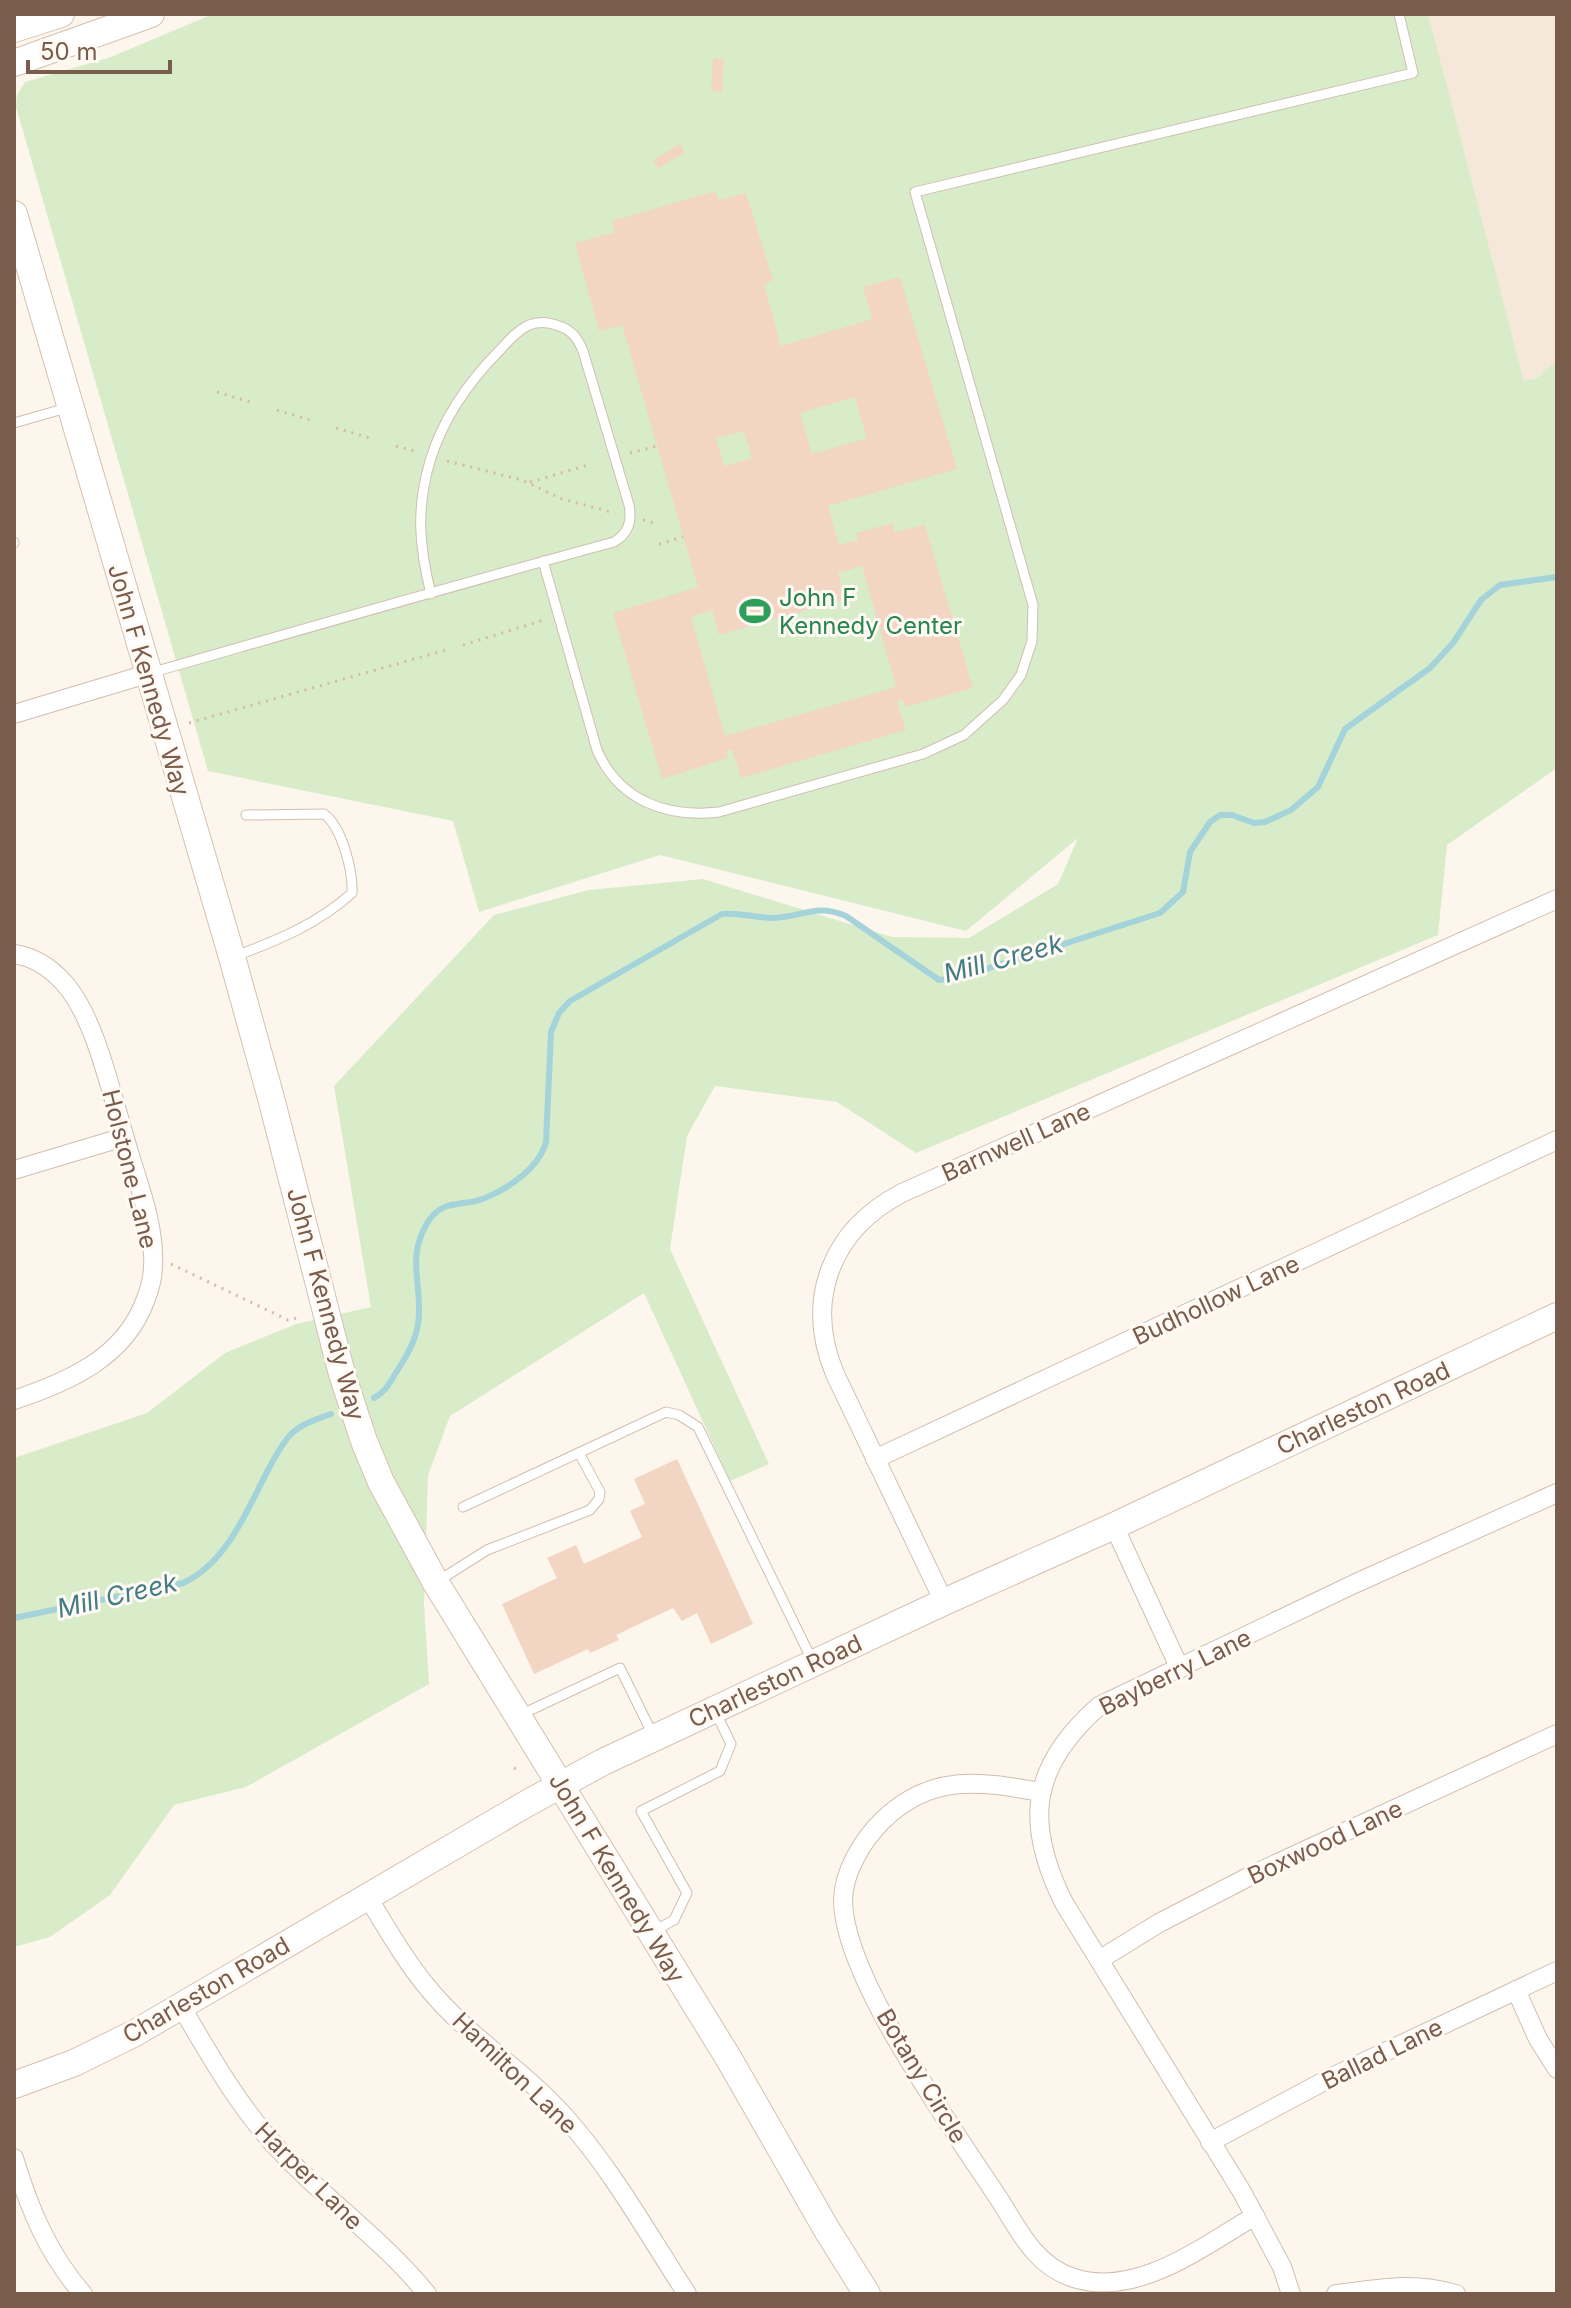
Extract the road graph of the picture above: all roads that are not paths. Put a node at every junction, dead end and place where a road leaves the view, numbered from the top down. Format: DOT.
graph roads {
  1 [pos="61,14"];
  2 [pos="151,14"];
  3 [pos="1399,14"];
  4 [pos="14,29"];
  5 [pos="14,63"];
  6 [pos="14,214"];
  7 [pos="18,241"];
  8 [pos="70,407"];
  9 [pos="14,423"];
  10 [pos="543,561"];
  11 [pos="431,594"];
  12 [pos="147,674"];
  13 [pos="14,714"];
  14 [pos="246,815"];
  15 [pos="1557,899"];
  16 [pos="14,954"];
  17 [pos="232,957"];
  18 [pos="124,1137"];
  19 [pos="1557,1140"];
  20 [pos="14,1170"];
  21 [pos="1557,1316"];
  22 [pos="14,1400"];
  23 [pos="579,1453"];
  24 [pos="875,1459"];
  25 [pos="1557,1493"];
  26 [pos="463,1507"];
  27 [pos="1114,1526"];
  28 [pos="436,1583"];
  29 [pos="944,1602"];
  30 [pos="813,1663"];
  31 [pos="1180,1669"];
  32 [pos="714,1710"];
  33 [pos="518,1716"];
  34 [pos="1557,1734"];
  35 [pos="654,1738"];
  36 [pos="560,1784"];
  37 [pos="1040,1792"];
  38 [pos="367,1896"];
  39 [pos="650,1933"];
  40 [pos="1099,1960"];
  41 [pos="1557,1971"];
  42 [pos="1516,1990"];
  43 [pos="181,2006"];
  44 [pos="1557,2069"];
  45 [pos="14,2085"];
  46 [pos="1210,2142"];
  47 [pos="14,2158"];
  48 [pos="1255,2216"];
  49 [pos="83,2294"];
  50 [pos="427,2294"];
  51 [pos="687,2294"];
  52 [pos="867,2294"];
  53 [pos="1291,2294"];
  54 [pos="1336,2294"];
  55 [pos="1456,2294"];
  1 -- 4 [label="street"];
  2 -- 5 [label="street"];
  3 -- 10 [label="lane"];
  6 -- 7 [label="street, John F Kennedy Way"];
  7 -- 8 [label="street, John F Kennedy Way"];
  8 -- 9 [label="lane"];
  8 -- 12 [label="street, John F Kennedy Way"];
  10 -- 11 [label="lane"];
  10 -- 11 [label="lane"];
  11 -- 12 [label="lane"];
  12 -- 13 [label="street"];
  12 -- 17 [label="street, John F Kennedy Way"];
  14 -- 17 [label="lane"];
  15 -- 24 [label="street, Barnwell Lane"];
  16 -- 18 [label="street, Holstone Lane"];
  17 -- 28 [label="street, John F Kennedy Way"];
  18 -- 20 [label="street"];
  18 -- 22 [label="street, Holstone Lane"];
  19 -- 24 [label="street, Budhollow Lane"];
  21 -- 27 [label="street, Charleston Road"];
  23 -- 26 [label="lane"];
  23 -- 28 [label="lane"];
  23 -- 30 [label="lane"];
  24 -- 29 [label="street, Barnwell Lane"];
  25 -- 31 [label="street, Bayberry Lane"];
  27 -- 29 [label="street, Charleston Road"];
  27 -- 31 [label="street"];
  28 -- 33 [label="street, John F Kennedy Way"];
  29 -- 30 [label="street, Charleston Road"];
  30 -- 32 [label="street, Charleston Road"];
  31 -- 37 [label="street, Bayberry Lane"];
  32 -- 35 [label="street, Charleston Road"];
  32 -- 39 [label="lane"];
  33 -- 35 [label="lane"];
  33 -- 36 [label="street, John F Kennedy Way"];
  34 -- 40 [label="street, Boxwood Lane"];
  35 -- 36 [label="street, Charleston Road"];
  36 -- 38 [label="street, Charleston Road"];
  36 -- 39 [label="street, John F Kennedy Way"];
  37 -- 40 [label="street, Bayberry Lane"];
  37 -- 48 [label="street, Botany Circle"];
  38 -- 43 [label="street, Charleston Road"];
  38 -- 51 [label="street, Hamilton Lane"];
  39 -- 52 [label="street, John F Kennedy Way"];
  40 -- 46 [label="street, Bayberry Lane"];
  41 -- 42 [label="street, Ballad Lane"];
  42 -- 44 [label="street"];
  42 -- 46 [label="street, Ballad Lane"];
  43 -- 45 [label="street, Charleston Road"];
  43 -- 50 [label="street, Harper Lane"];
  46 -- 48 [label="street, Bayberry Lane"];
  47 -- 49 [label="street"];
  48 -- 53 [label="street, Bayberry Lane"];
  54 -- 55 [label="street"];
}
